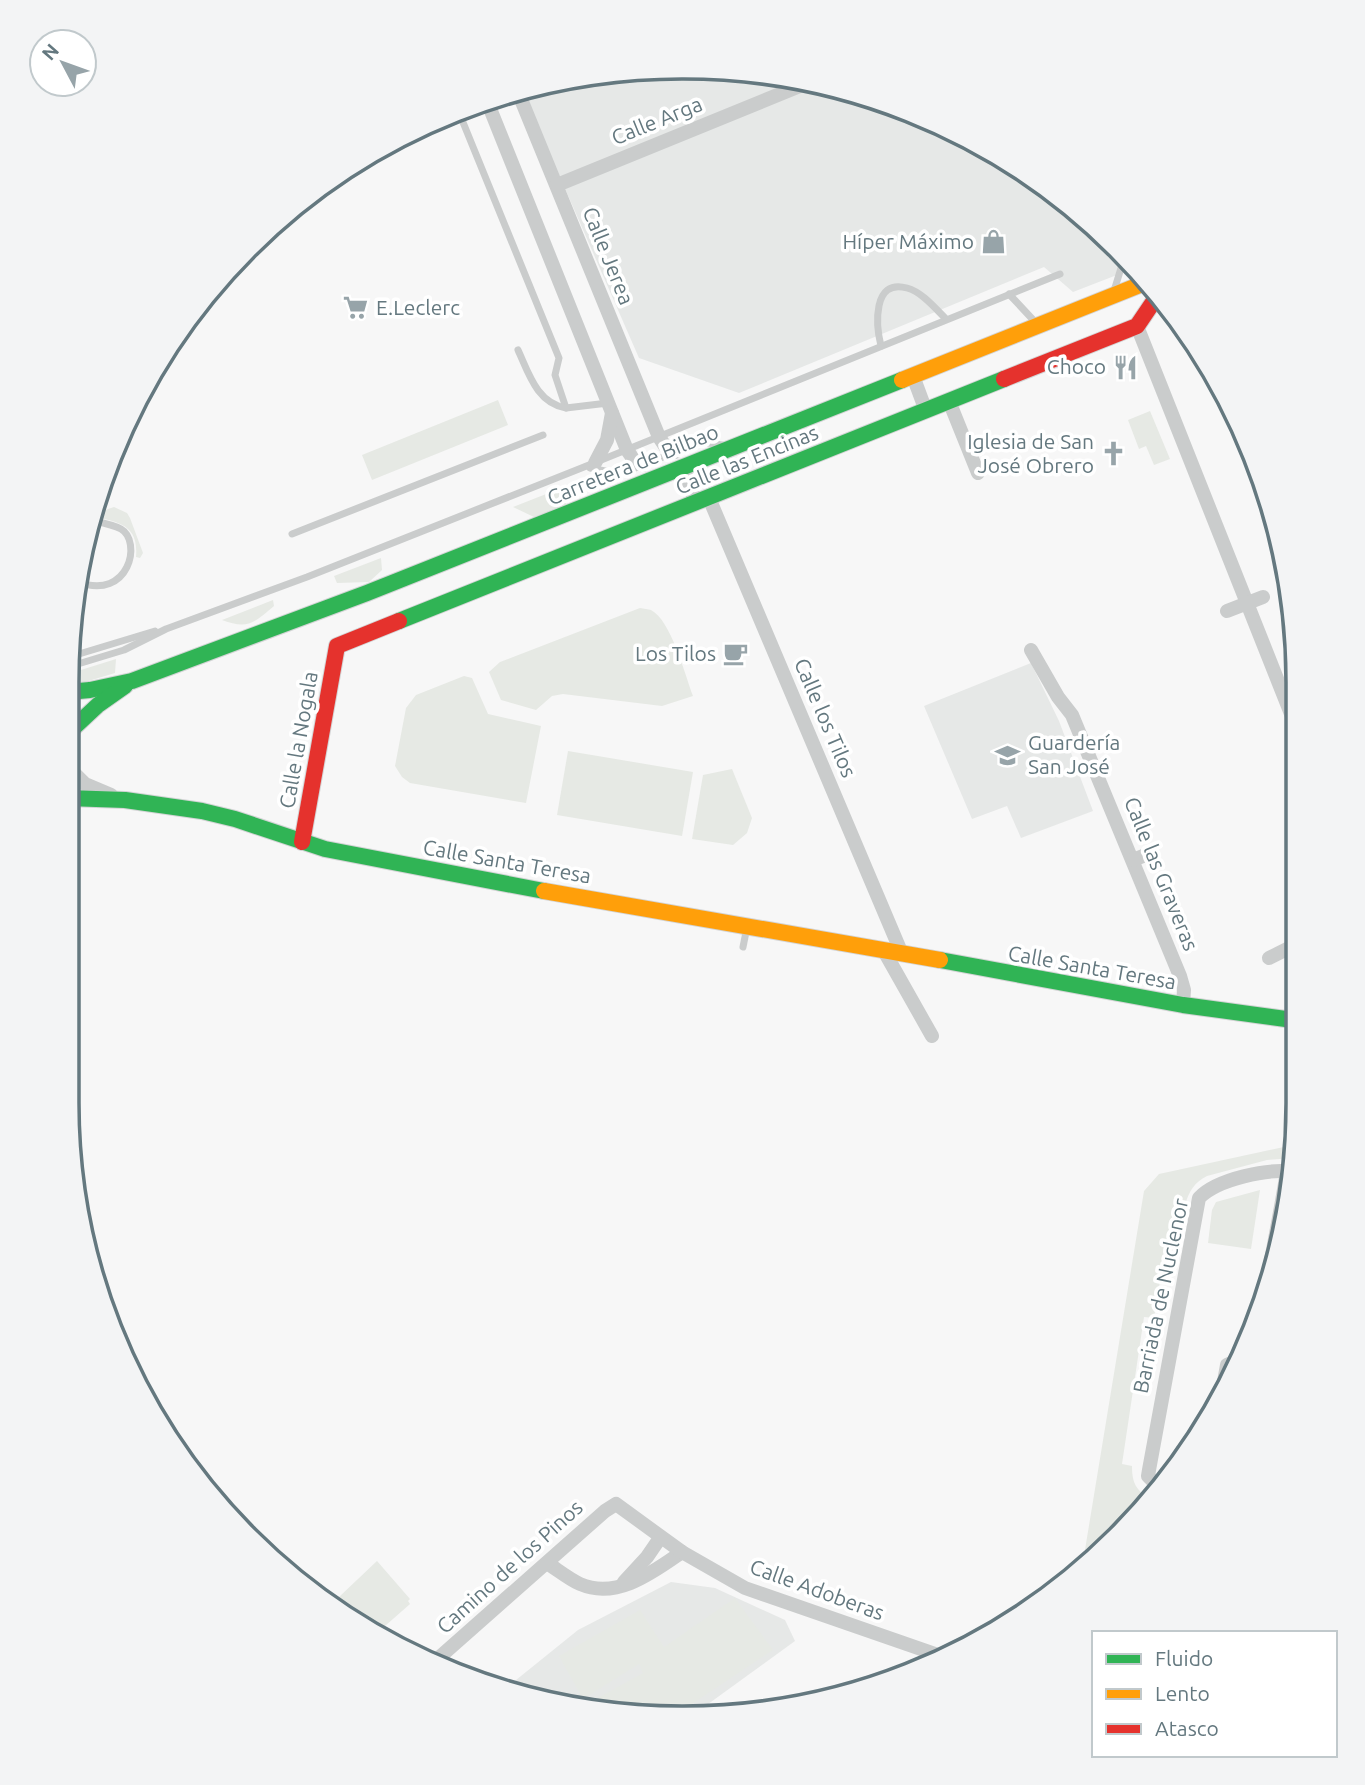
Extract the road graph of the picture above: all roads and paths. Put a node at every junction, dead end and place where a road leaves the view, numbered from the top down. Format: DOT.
graph roads {
  1 [pos="793,89"];
  2 [pos="521,100"];
  3 [pos="491,110"];
  4 [pos="462,121"];
  5 [pos="556,185"];
  6 [pos="1121,268"];
  7 [pos="1060,274"];
  8 [pos="1137,286"];
  9 [pos="1009,294"];
  10 [pos="1112,296"];
  11 [pos="1152,304"];
  12 [pos="946,319"];
  13 [pos="1039,326"];
  14 [pos="1137,326"];
  15 [pos="881,346"];
  16 [pos="518,350"];
  17 [pos="913,376"];
  18 [pos="949,401"];
  19 [pos="610,407"];
  20 [pos="566,408"];
  21 [pos="926,411"];
  22 [pos="543,435"];
  23 [pos="659,437"];
  24 [pos="737,446"];
  25 [pos="627,450"];
  26 [pos="675,452"];
  27 [pos="589,465"];
  28 [pos="643,465"];
  29 [pos="682,468"];
  30 [pos="978,473"];
  31 [pos="702,501"];
  32 [pos="100,523"];
  33 [pos="292,534"];
  34 [pos="87,585"];
  35 [pos="1264,597"];
  36 [pos="1247,603"];
  37 [pos="1227,611"];
  38 [pos="166,629"];
  39 [pos="337,646"];
  40 [pos="1031,650"];
  41 [pos="80,654"];
  42 [pos="79,664"];
  43 [pos="132,681"];
  44 [pos="79,691"];
  45 [pos="1286,701"];
  46 [pos="79,723"];
  47 [pos="79,777"];
  48 [pos="79,798"];
  49 [pos="125,800"];
  50 [pos="302,842"];
  51 [pos="1148,853"];
  52 [pos="1132,860"];
  53 [pos="748,925"];
  54 [pos="743,947"];
  55 [pos="1286,950"];
  56 [pos="884,951"];
  57 [pos="902,954"];
  58 [pos="1269,958"];
  59 [pos="1183,1005"];
  60 [pos="1286,1019"];
  61 [pos="932,1036"];
  62 [pos="1282,1171"];
  63 [pos="1153,1480"];
  64 [pos="616,1504"];
  65 [pos="660,1538"];
  66 [pos="682,1552"];
  67 [pos="547,1563"];
  68 [pos="618,1588"];
  69 [pos="931,1652"];
  70 [pos="441,1656"];
  1 -- 5 [label="street, Calle Arga"];
  2 -- 5 [label="street, Calle Jerea"];
  3 -- 19 [label="street"];
  4 -- 20 [label="lane"];
  5 -- 23 [label="street, Calle Jerea"];
  6 -- 10 [label="lane"];
  7 -- 9 [label="lane, Carretera de Bilbao"];
  8 -- 10 [label="street, Carretera de Bilbao"];
  9 -- 12 [label="lane, Carretera de Bilbao"];
  9 -- 13 [label="lane"];
  10 -- 13 [label="street, Carretera de Bilbao"];
  11 -- 14 [label="street"];
  12 -- 15 [label="lane, Carretera de Bilbao"];
  12 -- 15 [label="lane"];
  13 -- 17 [label="street, Carretera de Bilbao"];
  14 -- 18 [label="street, Calle las Encinas"];
  14 -- 36 [label="street"];
  15 -- 23 [label="lane, Carretera de Bilbao"];
  16 -- 20 [label="lane"];
  17 -- 21 [label="street"];
  17 -- 24 [label="street, Carretera de Bilbao"];
  18 -- 21 [label="street, Calle las Encinas"];
  18 -- 30 [label="street"];
  19 -- 20 [label="lane"];
  19 -- 25 [label="street"];
  19 -- 27 [label="street"];
  21 -- 31 [label="street, Calle las Encinas"];
  22 -- 33 [label="lane"];
  23 -- 25 [label="lane, Carretera de Bilbao"];
  23 -- 26 [label="street"];
  24 -- 26 [label="lane"];
  24 -- 29 [label="street, Carretera de Bilbao"];
  25 -- 27 [label="lane, Carretera de Bilbao"];
  25 -- 28 [label="street"];
  26 -- 28 [label="lane"];
  27 -- 28 [label="lane"];
  27 -- 38 [label="lane, Carretera de Bilbao"];
  29 -- 31 [label="street, Calle los Tilos"];
  29 -- 43 [label="street, Carretera de Bilbao"];
  31 -- 39 [label="street, Calle las Encinas"];
  31 -- 57 [label="street, Calle los Tilos"];
  32 -- 34 [label="lane"];
  35 -- 36 [label="street"];
  36 -- 37 [label="street"];
  36 -- 45 [label="street"];
  38 -- 41 [label="lane"];
  38 -- 42 [label="lane, Carretera de Bilbao"];
  39 -- 50 [label="street, Calle la Nogala"];
  40 -- 52 [label="street, Calle las Graveras"];
  43 -- 44 [label="street"];
  43 -- 46 [label="street"];
  47 -- 49 [label="street, Calle Santa Teresa"];
  48 -- 49 [label="street, Calle Santa Teresa"];
  49 -- 50 [label="street, Calle Santa Teresa"];
  50 -- 53 [label="street, Calle Santa Teresa"];
  51 -- 52 [label="street"];
  52 -- 59 [label="street, Calle las Graveras"];
  53 -- 54 [label="lane"];
  53 -- 56 [label="street, Calle Santa Teresa"];
  55 -- 58 [label="street"];
  56 -- 57 [label="street, Calle Santa Teresa"];
  56 -- 61 [label="street"];
  57 -- 59 [label="street, Calle Santa Teresa"];
  59 -- 60 [label="street, Calle Santa Teresa"];
  62 -- 63 [label="street, Barriada de Nuclenor"];
  64 -- 65 [label="street, Calle Adoberas"];
  64 -- 67 [label="street, Camino de los Pinos"];
  65 -- 66 [label="street, Calle Adoberas"];
  65 -- 68 [label="street"];
  66 -- 68 [label="street"];
  66 -- 69 [label="street, Calle Adoberas"];
  67 -- 68 [label="street"];
  67 -- 70 [label="street, Camino de los Pinos"];
}
